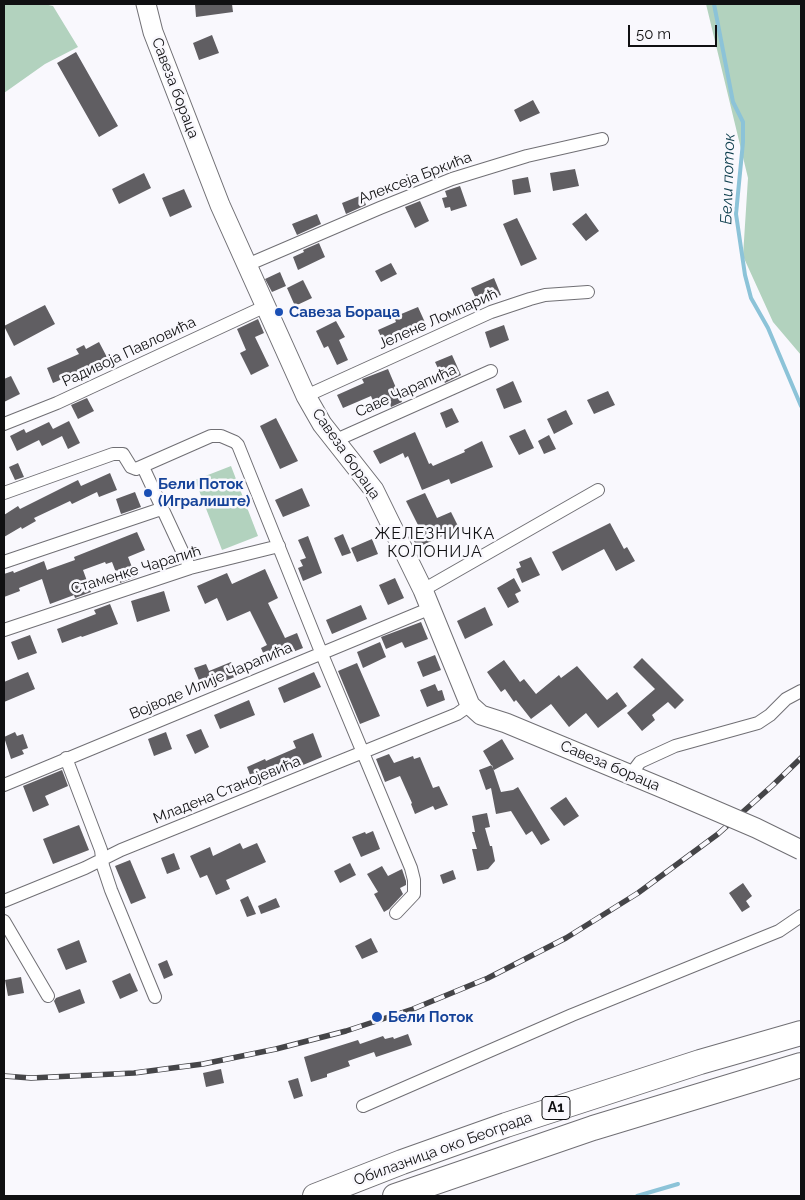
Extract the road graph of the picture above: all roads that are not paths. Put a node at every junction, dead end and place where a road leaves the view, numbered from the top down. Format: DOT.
graph roads {
  1 [pos="146,4"];
  2 [pos="602,139"];
  3 [pos="247,265"];
  4 [pos="588,292"];
  5 [pos="266,306"];
  6 [pos="491,371"];
  7 [pos="306,396"];
  8 [pos="4,424"];
  9 [pos="334,441"];
  10 [pos="143,467"];
  11 [pos="598,490"];
  12 [pos="6,492"];
  13 [pos="161,509"];
  14 [pos="279,546"];
  15 [pos="4,562"];
  16 [pos="190,568"];
  17 [pos="423,590"];
  18 [pos="431,608"];
  19 [pos="4,630"];
  20 [pos="321,652"];
  21 [pos="801,691"];
  22 [pos="470,705"];
  23 [pos="363,752"];
  24 [pos="66,758"];
  25 [pos="631,774"];
  26 [pos="4,785"];
  27 [pos="801,850"];
  28 [pos="103,859"];
  29 [pos="4,901"];
  30 [pos="396,914"];
  31 [pos="801,916"];
  32 [pos="4,921"];
  33 [pos="48,996"];
  34 [pos="155,997"];
  35 [pos="801,1033"];
  36 [pos="801,1065"];
  37 [pos="363,1106"];
  38 [pos="315,1196"];
  39 [pos="395,1196"];
  1 -- 3 [label="street, Савеза бораца"];
  2 -- 3 [label="street, Алексеја Бркића"];
  3 -- 5 [label="street, Савеза бораца"];
  4 -- 7 [label="street, Јелене Ломпарић"];
  5 -- 7 [label="street, Савеза бораца"];
  5 -- 8 [label="street, Радивоја Павловића"];
  6 -- 9 [label="street, Саве Чарапића"];
  7 -- 9 [label="street, Савеза бораца"];
  9 -- 17 [label="street, Савеза бораца"];
  10 -- 12 [label="street"];
  10 -- 13 [label="street"];
  10 -- 14 [label="street"];
  11 -- 17 [label="street"];
  13 -- 15 [label="street"];
  13 -- 16 [label="street"];
  14 -- 16 [label="street, Стаменке Чарапић"];
  14 -- 20 [label="street"];
  16 -- 19 [label="street, Стаменке Чарапић"];
  17 -- 18 [label="street, Савеза бораца"];
  18 -- 20 [label="street, Војводе Илије Чарапића"];
  18 -- 22 [label="street, Савеза бораца"];
  20 -- 23 [label="street"];
  20 -- 24 [label="street, Војводе Илије Чарапића"];
  21 -- 25 [label="street"];
  22 -- 23 [label="street, Младена Станојевића"];
  22 -- 25 [label="street, Савеза бораца"];
  23 -- 28 [label="street, Младена Станојевића"];
  23 -- 30 [label="street"];
  24 -- 26 [label="street, Војводе Илије Чарапића"];
  24 -- 28 [label="street"];
  25 -- 27 [label="street, Савеза бораца, bridge"];
  28 -- 29 [label="street, Младена Станојевића"];
  28 -- 34 [label="street"];
  31 -- 37 [label="street"];
  32 -- 33 [label="street"];
  35 -- 38 [label="highway, Обилазница око Београда / A1"];
  36 -- 39 [label="highway, Обилазница око Београда / A1"];
}
